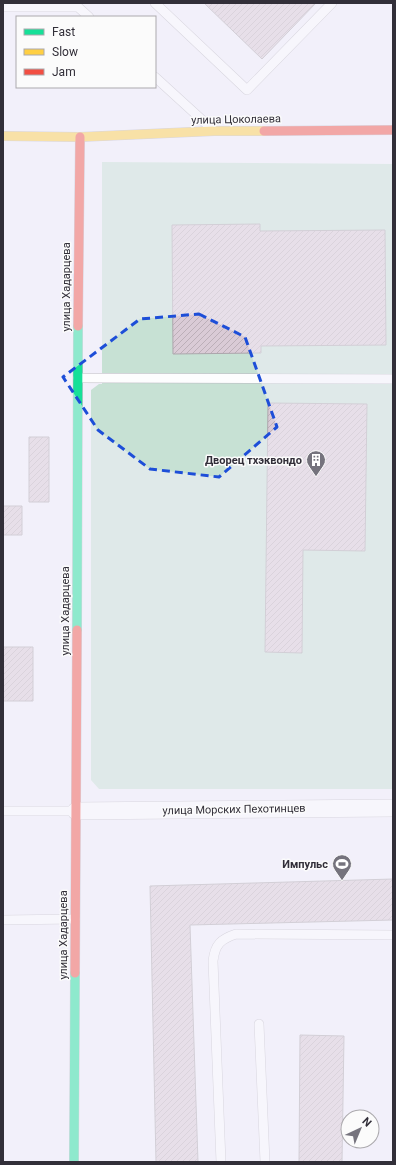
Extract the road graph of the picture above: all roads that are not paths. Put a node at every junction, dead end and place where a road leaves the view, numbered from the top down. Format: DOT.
graph roads {
  1 [pos="155,3"];
  2 [pos="332,3"];
  3 [pos="76,5"];
  4 [pos="3,7"];
  5 [pos="88,16"];
  6 [pos="156,78"];
  7 [pos="393,130"];
  8 [pos="214,131"];
  9 [pos="3,136"];
  10 [pos="80,137"];
  11 [pos="78,378"];
  12 [pos="393,379"];
  13 [pos="393,808"];
  14 [pos="3,811"];
  15 [pos="76,811"];
  16 [pos="75,919"];
  17 [pos="3,920"];
  18 [pos="393,935"];
  19 [pos="259,1024"];
  20 [pos="74,1162"];
  21 [pos="222,1162"];
  22 [pos="265,1162"];
  1 -- 2 [label="lane"];
  3 -- 4 [label="lane"];
  3 -- 5 [label="lane"];
  6 -- 8 [label="lane"];
  7 -- 8 [label="street, улица Цоколаева"];
  8 -- 10 [label="street, улица Цоколаева"];
  9 -- 10 [label="street"];
  10 -- 11 [label="street, улица Хадарцева"];
  11 -- 12 [label="lane"];
  11 -- 15 [label="street, улица Хадарцева"];
  13 -- 15 [label="street, улица Морских Пехотинцев"];
  14 -- 15 [label="lane"];
  15 -- 16 [label="street, улица Хадарцева"];
  16 -- 17 [label="lane"];
  16 -- 20 [label="street, улица Хадарцева"];
  18 -- 21 [label="lane"];
  19 -- 22 [label="lane"];
}
